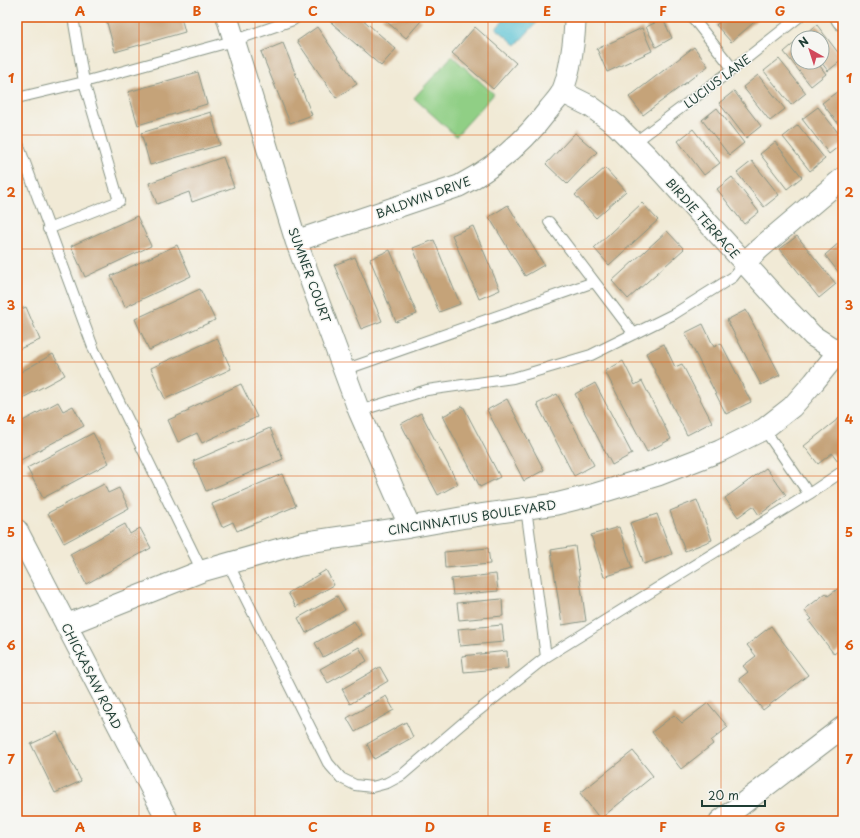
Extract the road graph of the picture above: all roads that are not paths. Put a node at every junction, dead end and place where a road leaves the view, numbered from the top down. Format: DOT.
graph roads {
  1 [pos="73,17"];
  2 [pos="227,17"];
  3 [pos="297,17"];
  4 [pos="575,17"];
  5 [pos="692,17"];
  6 [pos="799,17"];
  7 [pos="841,17"];
  8 [pos="843,20"];
  9 [pos="234,41"];
  10 [pos="734,69"];
  11 [pos="84,82"];
  12 [pos="562,92"];
  13 [pos="17,98"];
  14 [pos="17,141"];
  15 [pos="634,143"];
  16 [pos="843,178"];
  17 [pos="549,222"];
  18 [pos="48,229"];
  19 [pos="296,241"];
  20 [pos="744,263"];
  21 [pos="594,282"];
  22 [pos="634,334"];
  23 [pos="840,349"];
  24 [pos="344,370"];
  25 [pos="359,411"];
  26 [pos="764,429"];
  27 [pos="843,472"];
  28 [pos="809,494"];
  29 [pos="526,508"];
  30 [pos="410,527"];
  31 [pos="17,530"];
  32 [pos="228,564"];
  33 [pos="202,571"];
  34 [pos="66,625"];
  35 [pos="546,657"];
  36 [pos="843,727"];
  37 [pos="168,821"];
  38 [pos="720,821"];
  1 -- 11 [label="lane"];
  2 -- 9 [label="street, SUMNER COURT"];
  3 -- 9 [label="lane"];
  4 -- 12 [label="street, BALDWIN DRIVE"];
  5 -- 10 [label="lane"];
  6 -- 10 [label="lane, LUCIUS LANE"];
  7 -- 8 [label="street"];
  9 -- 11 [label="lane"];
  9 -- 19 [label="street, SUMNER COURT"];
  10 -- 15 [label="lane, LUCIUS LANE"];
  11 -- 13 [label="lane"];
  11 -- 18 [label="lane"];
  12 -- 15 [label="street, BIRDIE TERRACE"];
  12 -- 19 [label="street, BALDWIN DRIVE"];
  14 -- 18 [label="lane"];
  15 -- 20 [label="street, BIRDIE TERRACE"];
  16 -- 20 [label="street"];
  17 -- 21 [label="lane"];
  18 -- 33 [label="lane"];
  19 -- 24 [label="street, SUMNER COURT"];
  20 -- 22 [label="lane"];
  20 -- 23 [label="street, BIRDIE TERRACE"];
  21 -- 22 [label="lane"];
  21 -- 24 [label="lane"];
  22 -- 25 [label="lane"];
  23 -- 26 [label="street, CINCINNATIUS BOULEVARD"];
  24 -- 25 [label="street, SUMNER COURT"];
  25 -- 30 [label="street, SUMNER COURT"];
  26 -- 28 [label="lane"];
  26 -- 29 [label="street, CINCINNATIUS BOULEVARD"];
  27 -- 28 [label="lane"];
  28 -- 35 [label="lane"];
  29 -- 30 [label="street, CINCINNATIUS BOULEVARD"];
  29 -- 35 [label="lane"];
  30 -- 32 [label="street, CINCINNATIUS BOULEVARD"];
  31 -- 34 [label="street, CHICKASAW ROAD"];
  32 -- 33 [label="street, CINCINNATIUS BOULEVARD"];
  32 -- 35 [label="lane"];
  33 -- 34 [label="street, CINCINNATIUS BOULEVARD"];
  34 -- 37 [label="street, CHICKASAW ROAD"];
  36 -- 38 [label="street"];
}
